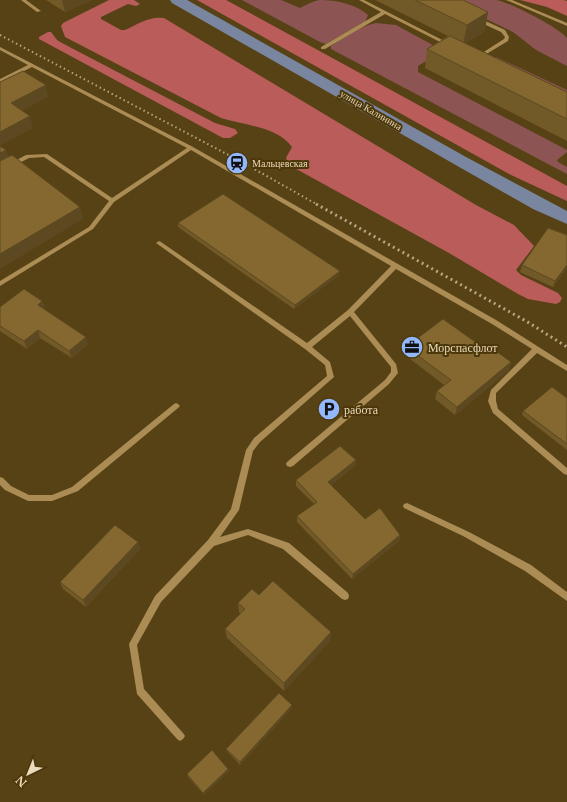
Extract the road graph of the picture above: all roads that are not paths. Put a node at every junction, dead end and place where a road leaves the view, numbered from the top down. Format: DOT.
graph roads {
  1 [pos="23,0"];
  2 [pos="177,0"];
  3 [pos="360,0"];
  4 [pos="508,0"];
  5 [pos="39,11"];
  6 [pos="385,12"];
  7 [pos="470,15"];
  8 [pos="567,25"];
  9 [pos="0,48"];
  10 [pos="323,48"];
  11 [pos="456,48"];
  12 [pos="470,55"];
  13 [pos="477,59"];
  14 [pos="483,62"];
  15 [pos="32,65"];
  16 [pos="0,81"];
  17 [pos="191,148"];
  18 [pos="0,171"];
  19 [pos="112,201"];
  20 [pos="567,218"];
  21 [pos="159,243"];
  22 [pos="396,265"];
  23 [pos="0,284"];
  24 [pos="350,312"];
  25 [pos="307,347"];
  26 [pos="537,349"];
  27 [pos="567,368"];
  28 [pos="176,406"];
  29 [pos="290,464"];
  30 [pos="567,472"];
  31 [pos="0,480"];
  32 [pos="407,506"];
  33 [pos="211,543"];
  34 [pos="345,596"];
  35 [pos="567,597"];
  36 [pos="180,736"];
  1 -- 5 [label="street"];
  2 -- 20 [label="main road, улица Калинина"];
  3 -- 6 [label="street"];
  4 -- 8 [label="street"];
  6 -- 10 [label="street"];
  6 -- 11 [label="street"];
  7 -- 13 [label="street"];
  9 -- 15 [label="street"];
  12 -- 13 [label="street"];
  13 -- 14 [label="street"];
  15 -- 16 [label="street"];
  15 -- 17 [label="street"];
  17 -- 19 [label="street"];
  17 -- 22 [label="street"];
  18 -- 19 [label="street"];
  19 -- 23 [label="street"];
  21 -- 25 [label="street"];
  22 -- 24 [label="street"];
  22 -- 26 [label="street"];
  24 -- 25 [label="street"];
  24 -- 29 [label="street"];
  25 -- 33 [label="street"];
  26 -- 27 [label="street"];
  26 -- 30 [label="street"];
  28 -- 31 [label="street"];
  32 -- 35 [label="street"];
  33 -- 34 [label="street"];
  33 -- 36 [label="street"];
}
